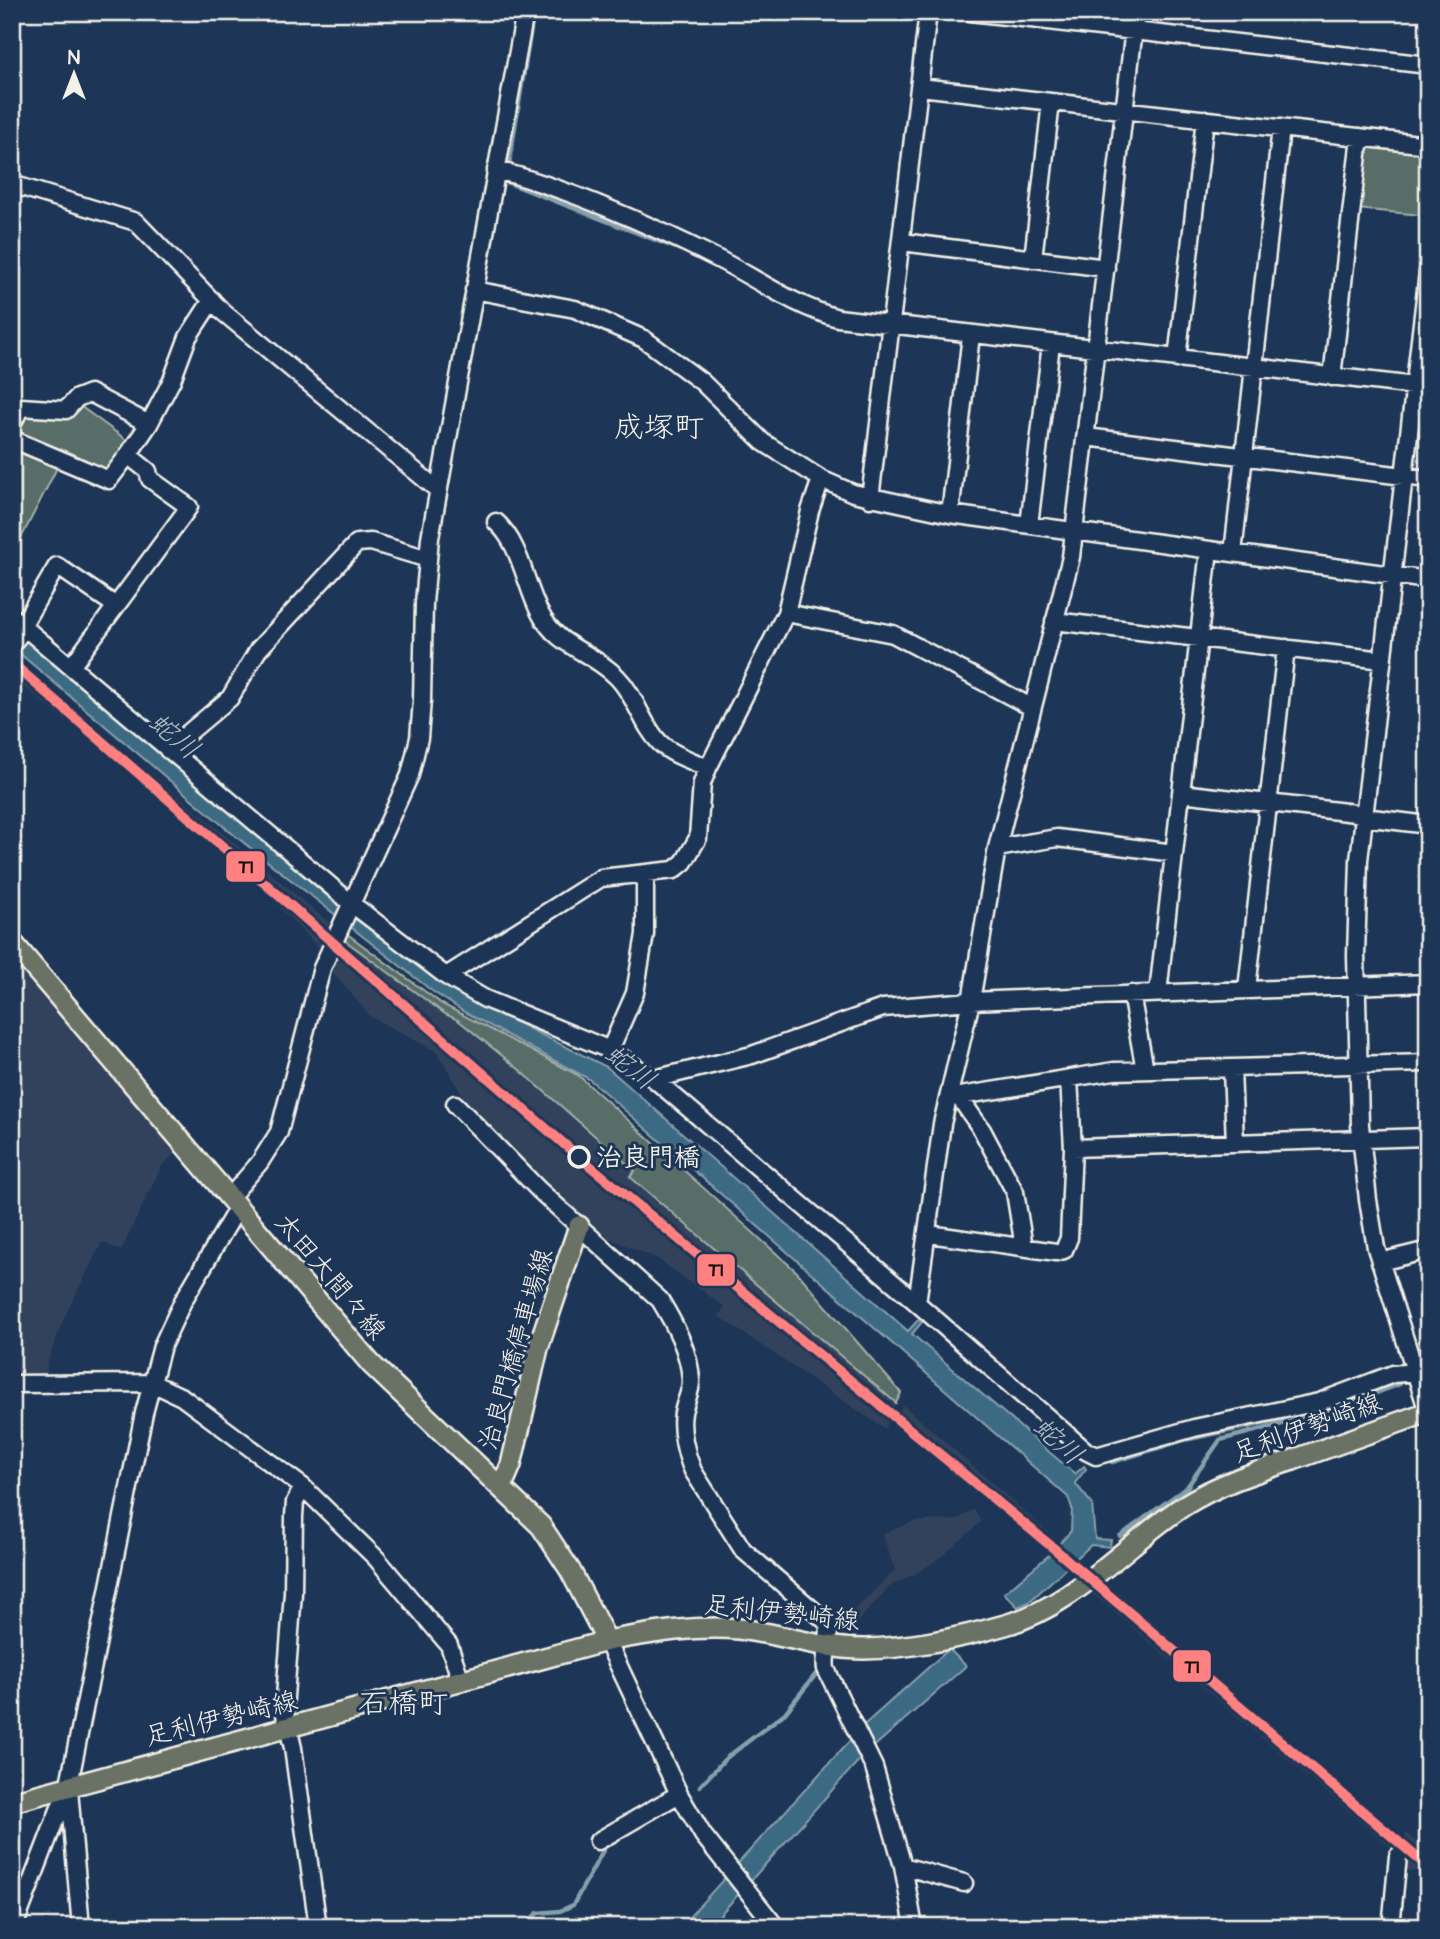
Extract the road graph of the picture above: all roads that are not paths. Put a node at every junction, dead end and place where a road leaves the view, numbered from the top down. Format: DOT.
graph roads {
  1 [pos="525,12"];
  2 [pos="928,12"];
  3 [pos="970,12"];
  4 [pos="1136,12"];
  5 [pos="1134,31"];
  6 [pos="1428,65"];
  7 [pos="920,87"];
  8 [pos="1051,102"];
  9 [pos="1124,110"];
  10 [pos="1205,119"];
  11 [pos="1281,128"];
  12 [pos="1360,137"];
  13 [pos="1428,145"];
  14 [pos="496,170"];
  15 [pos="12,184"];
  16 [pos="902,242"];
  17 [pos="1032,259"];
  18 [pos="1106,268"];
  19 [pos="1428,272"];
  20 [pos="474,290"];
  21 [pos="1427,290"];
  22 [pos="212,300"];
  23 [pos="892,326"];
  24 [pos="971,335"];
  25 [pos="1051,344"];
  26 [pos="1096,349"];
  27 [pos="1177,359"];
  28 [pos="1254,368"];
  29 [pos="1332,377"];
  30 [pos="1415,386"];
  31 [pos="12,424"];
  32 [pos="149,424"];
  33 [pos="1086,437"];
  34 [pos="12,439"];
  35 [pos="128,455"];
  36 [pos="1244,457"];
  37 [pos="1404,476"];
  38 [pos="821,479"];
  39 [pos="1428,479"];
  40 [pos="438,490"];
  41 [pos="870,499"];
  42 [pos="950,514"];
  43 [pos="496,522"];
  44 [pos="1029,525"];
  45 [pos="1075,531"];
  46 [pos="1209,551"];
  47 [pos="1233,553"];
  48 [pos="428,559"];
  49 [pos="1392,576"];
  50 [pos="1428,580"];
  51 [pos="116,606"];
  52 [pos="786,613"];
  53 [pos="1054,621"];
  54 [pos="19,630"];
  55 [pos="1199,638"];
  56 [pos="1286,649"];
  57 [pos="1382,660"];
  58 [pos="71,667"];
  59 [pos="1031,707"];
  60 [pos="167,750"];
  61 [pos="708,768"];
  62 [pos="1181,793"];
  63 [pos="1268,803"];
  64 [pos="1364,816"];
  65 [pos="1428,825"];
  66 [pos="997,848"];
  67 [pos="1174,853"];
  68 [pos="645,874"];
  69 [pos="351,907"];
  70 [pos="13,944"];
  71 [pos="446,976"];
  72 [pos="1428,983"];
  73 [pos="1357,985"];
  74 [pos="1247,989"];
  75 [pos="1158,993"];
  76 [pos="1131,994"];
  77 [pos="971,1001"];
  78 [pos="610,1049"];
  79 [pos="1428,1063"];
  80 [pos="1359,1064"];
  81 [pos="1232,1069"];
  82 [pos="1145,1070"];
  83 [pos="654,1079"];
  84 [pos="1069,1079"];
  85 [pos="954,1098"];
  86 [pos="455,1104"];
  87 [pos="1428,1137"];
  88 [pos="1361,1139"];
  89 [pos="1235,1143"];
  90 [pos="1073,1148"];
  91 [pos="234,1202"];
  92 [pos="579,1226"];
  93 [pos="929,1234"];
  94 [pos="1024,1247"];
  95 [pos="1428,1250"];
  96 [pos="1380,1262"];
  97 [pos="918,1303"];
  98 [pos="1421,1371"];
  99 [pos="152,1383"];
  100 [pos="12,1384"];
  101 [pos="1428,1412"];
  102 [pos="502,1486"];
  103 [pos="303,1487"];
  104 [pos="607,1641"];
  105 [pos="825,1646"];
  106 [pos="461,1681"];
  107 [pos="289,1728"];
  108 [pos="69,1784"];
  109 [pos="679,1794"];
  110 [pos="12,1802"];
  111 [pos="598,1841"];
  112 [pos="1398,1856"];
  113 [pos="903,1866"];
  114 [pos="964,1883"];
  115 [pos="80,1916"];
  116 [pos="15,1927"];
  117 [pos="318,1927"];
  118 [pos="776,1927"];
  119 [pos="914,1927"];
  120 [pos="1391,1927"];
  1 -- 14 [label="street"];
  2 -- 7 [label="street"];
  3 -- 5 [label="street"];
  4 -- 5 [label="street"];
  5 -- 6 [label="street"];
  5 -- 9 [label="street"];
  7 -- 8 [label="street"];
  7 -- 16 [label="street"];
  8 -- 9 [label="street"];
  8 -- 17 [label="street"];
  9 -- 10 [label="street"];
  9 -- 18 [label="street"];
  10 -- 11 [label="street"];
  10 -- 27 [label="street"];
  11 -- 12 [label="street"];
  11 -- 28 [label="street"];
  12 -- 13 [label="street"];
  12 -- 29 [label="street"];
  14 -- 20 [label="street"];
  14 -- 23 [label="street"];
  15 -- 22 [label="street"];
  16 -- 17 [label="street"];
  16 -- 23 [label="street"];
  17 -- 18 [label="street"];
  18 -- 26 [label="street"];
  19 -- 21 [label="street"];
  20 -- 38 [label="street"];
  20 -- 40 [label="street"];
  21 -- 30 [label="street"];
  22 -- 32 [label="street"];
  22 -- 40 [label="street"];
  23 -- 24 [label="street"];
  23 -- 41 [label="street"];
  24 -- 25 [label="street"];
  24 -- 42 [label="street"];
  25 -- 26 [label="street"];
  25 -- 44 [label="street"];
  26 -- 27 [label="street"];
  26 -- 33 [label="street"];
  27 -- 28 [label="street"];
  28 -- 29 [label="street"];
  28 -- 36 [label="street"];
  29 -- 30 [label="street"];
  30 -- 37 [label="street"];
  31 -- 32 [label="street"];
  32 -- 35 [label="street"];
  33 -- 36 [label="street"];
  33 -- 45 [label="street"];
  34 -- 35 [label="street"];
  35 -- 51 [label="street"];
  36 -- 37 [label="street"];
  36 -- 47 [label="street"];
  37 -- 39 [label="street"];
  37 -- 49 [label="street"];
  38 -- 41 [label="street"];
  38 -- 52 [label="street"];
  40 -- 48 [label="street"];
  41 -- 42 [label="street"];
  42 -- 44 [label="street"];
  43 -- 61 [label="street"];
  44 -- 45 [label="street"];
  45 -- 46 [label="street"];
  45 -- 53 [label="street"];
  46 -- 47 [label="street"];
  46 -- 55 [label="street"];
  47 -- 49 [label="street"];
  48 -- 60 [label="street"];
  48 -- 69 [label="street"];
  49 -- 50 [label="street"];
  49 -- 57 [label="street"];
  51 -- 54 [label="street"];
  51 -- 58 [label="street"];
  52 -- 59 [label="street"];
  52 -- 61 [label="street"];
  53 -- 55 [label="street"];
  53 -- 59 [label="street"];
  54 -- 58 [label="street"];
  55 -- 56 [label="street"];
  55 -- 62 [label="street"];
  56 -- 57 [label="street"];
  56 -- 63 [label="street"];
  57 -- 64 [label="street"];
  58 -- 60 [label="street"];
  59 -- 66 [label="street"];
  60 -- 69 [label="street"];
  61 -- 68 [label="street"];
  62 -- 63 [label="street"];
  62 -- 67 [label="street"];
  63 -- 64 [label="street"];
  63 -- 74 [label="street"];
  64 -- 65 [label="street"];
  64 -- 73 [label="street"];
  66 -- 67 [label="street"];
  66 -- 77 [label="street"];
  67 -- 75 [label="street"];
  68 -- 71 [label="street"];
  68 -- 78 [label="street"];
  69 -- 71 [label="street"];
  69 -- 91 [label="street"];
  70 -- 91 [label="main road, 太田大間々線"];
  71 -- 78 [label="street"];
  72 -- 73 [label="street"];
  73 -- 74 [label="street"];
  73 -- 80 [label="street"];
  74 -- 75 [label="street"];
  75 -- 76 [label="street"];
  76 -- 77 [label="street"];
  76 -- 82 [label="street"];
  77 -- 83 [label="street"];
  77 -- 85 [label="street"];
  78 -- 83 [label="street"];
  79 -- 80 [label="street"];
  80 -- 81 [label="street"];
  80 -- 88 [label="street"];
  81 -- 82 [label="street"];
  81 -- 89 [label="street"];
  82 -- 84 [label="street"];
  83 -- 97 [label="street"];
  84 -- 85 [label="street"];
  84 -- 90 [label="street"];
  85 -- 93 [label="street"];
  85 -- 94 [label="street"];
  86 -- 92 [label="street"];
  87 -- 88 [label="street"];
  88 -- 89 [label="street"];
  88 -- 96 [label="street"];
  89 -- 90 [label="street"];
  90 -- 94 [label="street"];
  91 -- 99 [label="street"];
  91 -- 102 [label="main road, 太田大間々線"];
  92 -- 102 [label="main road, 治良門橋停車場線"];
  92 -- 105 [label="street"];
  93 -- 94 [label="street"];
  93 -- 97 [label="street"];
  95 -- 96 [label="street"];
  96 -- 98 [label="street"];
  97 -- 98 [label="street"];
  98 -- 101 [label="street"];
  99 -- 100 [label="street"];
  99 -- 103 [label="street"];
  99 -- 108 [label="street"];
  101 -- 105 [label="main road, 足利伊勢崎線"];
  102 -- 104 [label="main road, 太田大間々線"];
  103 -- 106 [label="street"];
  103 -- 107 [label="street"];
  104 -- 105 [label="main road, 足利伊勢崎線"];
  104 -- 106 [label="main road, 足利伊勢崎線"];
  104 -- 109 [label="street"];
  105 -- 113 [label="street"];
  106 -- 107 [label="main road, 足利伊勢崎線"];
  107 -- 108 [label="main road, 足利伊勢崎線"];
  107 -- 117 [label="street"];
  108 -- 110 [label="main road, 足利伊勢崎線"];
  108 -- 115 [label="street"];
  108 -- 116 [label="street"];
  109 -- 111 [label="street"];
  109 -- 118 [label="street"];
  112 -- 120 [label="street"];
  113 -- 114 [label="street"];
  113 -- 119 [label="street"];
}
